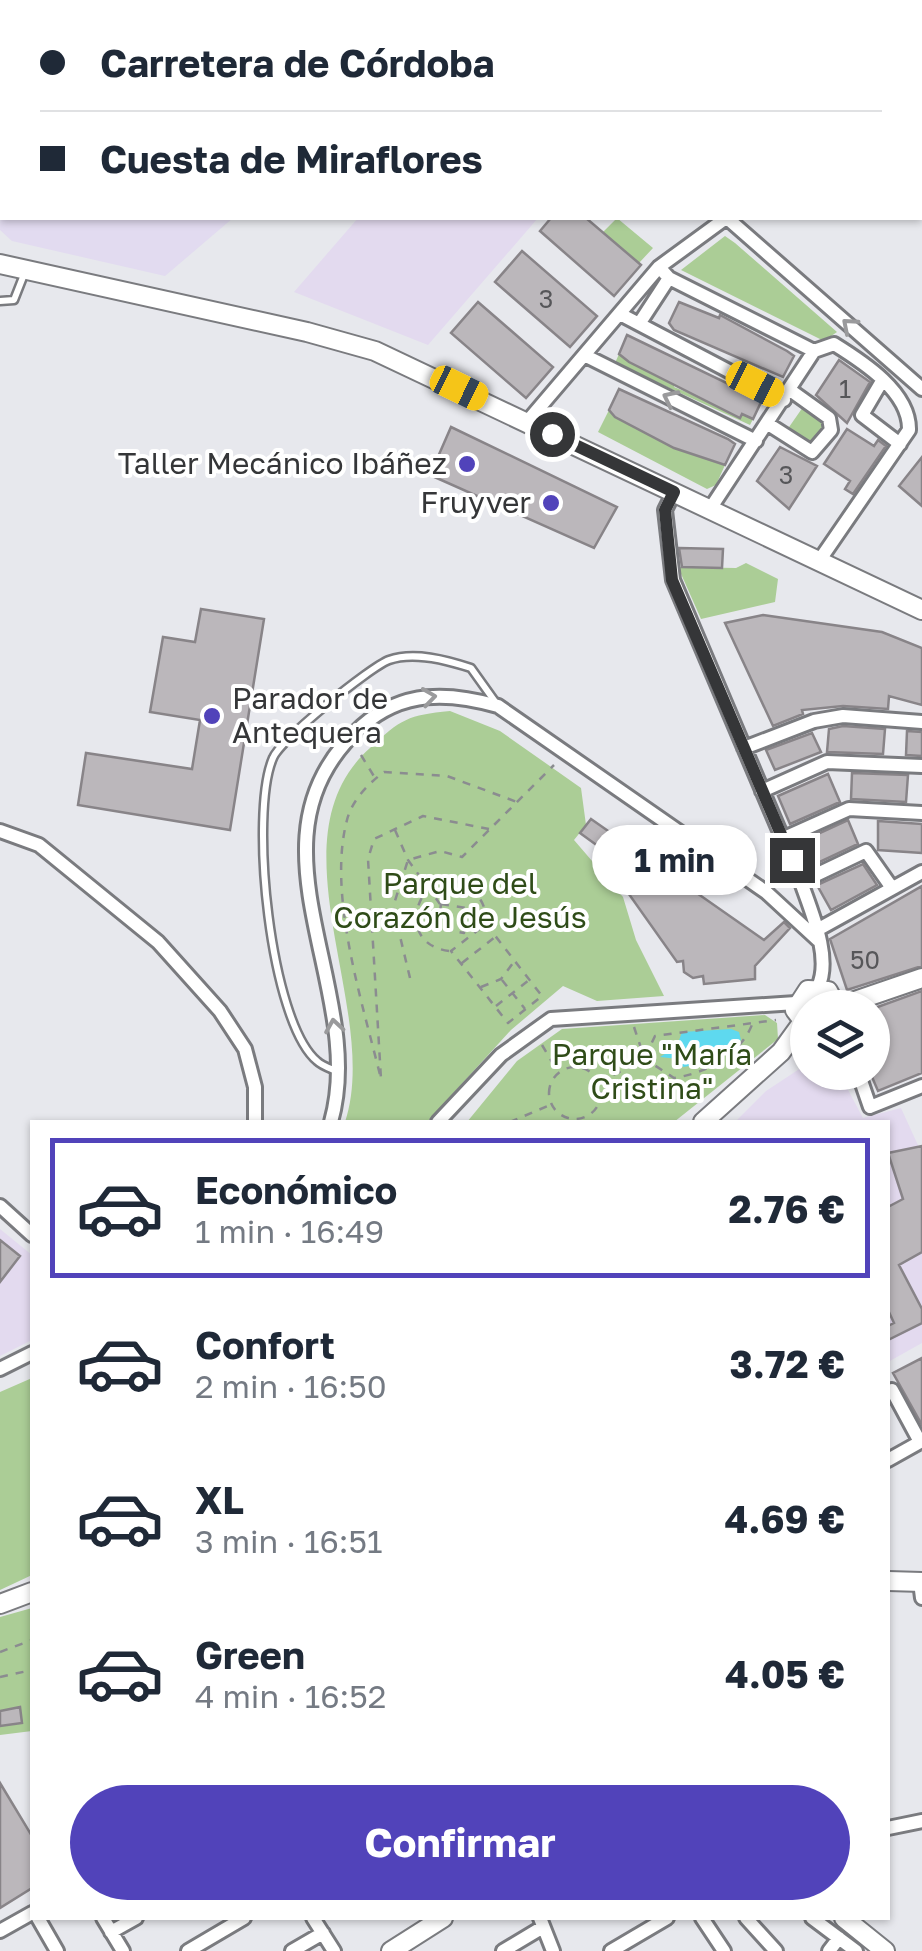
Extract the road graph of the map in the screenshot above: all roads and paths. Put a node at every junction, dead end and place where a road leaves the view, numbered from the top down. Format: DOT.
graph roads {
  1 [pos="725,220"];
  2 [pos="729,220"];
  3 [pos="2,263"];
  4 [pos="26,270"];
  5 [pos="664,272"];
  6 [pos="0,301"];
  7 [pos="620,314"];
  8 [pos="639,324"];
  9 [pos="814,351"];
  10 [pos="584,356"];
  11 [pos="882,381"];
  12 [pos="922,389"];
  13 [pos="787,395"];
  14 [pos="527,422"];
  15 [pos="768,424"];
  16 [pos="756,441"];
  17 [pos="900,444"];
  18 [pos="674,492"];
  19 [pos="710,509"];
  20 [pos="819,562"];
  21 [pos="922,610"];
  22 [pos="498,706"];
  23 [pos="922,722"];
  24 [pos="744,748"];
  25 [pos="361,755"];
  26 [pos="554,765"];
  27 [pos="922,766"];
  28 [pos="375,778"];
  29 [pos="762,791"];
  30 [pos="516,802"];
  31 [pos="922,813"];
  32 [pos="394,828"];
  33 [pos="489,829"];
  34 [pos="0,831"];
  35 [pos="782,839"];
  36 [pos="408,860"];
  37 [pos="922,872"];
  38 [pos="801,882"];
  39 [pos="428,888"];
  40 [pos="892,888"];
  41 [pos="441,904"];
  42 [pos="486,924"];
  43 [pos="464,932"];
  44 [pos="818,935"];
  45 [pos="496,937"];
  46 [pos="468,938"];
  47 [pos="451,951"];
  48 [pos="514,961"];
  49 [pos="461,964"];
  50 [pos="410,978"];
  51 [pos="922,978"];
  52 [pos="502,979"];
  53 [pos="530,980"];
  54 [pos="480,988"];
  55 [pos="818,988"];
  56 [pos="811,990"];
  57 [pos="828,990"];
  58 [pos="887,990"];
  59 [pos="514,995"];
  60 [pos="790,1003"];
  61 [pos="495,1007"];
  62 [pos="525,1009"];
  63 [pos="630,1015"];
  64 [pos="776,1020"];
  65 [pos="753,1022"];
  66 [pos="533,1031"];
  67 [pos="790,1042"];
  68 [pos="644,1059"];
  69 [pos="339,1072"];
  70 [pos="559,1073"];
  71 [pos="674,1078"];
  72 [pos="599,1082"];
  73 [pos="922,1086"];
  74 [pos="864,1090"];
  75 [pos="551,1104"];
  76 [pos="697,1115"];
  77 [pos="256,1120"];
  78 [pos="331,1120"];
  79 [pos="440,1120"];
  80 [pos="515,1120"];
  81 [pos="587,1120"];
  82 [pos="0,1206"];
  83 [pos="30,1233"];
  84 [pos="30,1354"];
  85 [pos="0,1370"];
  86 [pos="892,1390"];
  87 [pos="921,1441"];
  88 [pos="890,1459"];
  89 [pos="890,1581"];
  90 [pos="921,1586"];
  91 [pos="30,1593"];
  92 [pos="0,1604"];
  93 [pos="30,1641"];
  94 [pos="0,1652"];
  95 [pos="30,1670"];
  96 [pos="0,1677"];
  97 [pos="922,1821"];
  98 [pos="890,1828"];
  99 [pos="30,1917"];
  100 [pos="38,1920"];
  101 [pos="104,1920"];
  102 [pos="133,1920"];
  103 [pos="241,1920"];
  104 [pos="314,1920"];
  105 [pos="440,1920"];
  106 [pos="665,1920"];
  107 [pos="707,1920"];
  108 [pos="748,1920"];
  109 [pos="815,1920"];
  110 [pos="846,1920"];
  111 [pos="542,1922"];
  112 [pos="0,1931"];
  113 [pos="112,1932"];
  114 [pos="322,1933"];
  115 [pos="839,1938"];
  116 [pos="58,1951"];
  117 [pos="122,1951"];
  118 [pos="188,1951"];
  119 [pos="292,1951"];
  120 [pos="334,1951"];
  121 [pos="391,1951"];
  122 [pos="503,1951"];
  123 [pos="553,1951"];
  124 [pos="611,1951"];
  125 [pos="724,1951"];
  126 [pos="776,1951"];
  127 [pos="829,1951"];
  128 [pos="856,1951"];
  129 [pos="885,1951"];
  1 -- 5 [label="street"];
  12 -- 2 [label="street, one-way"];
  3 -- 4 [label="street"];
  4 -- 6 [label="lane"];
  4 -- 14 [label="street"];
  5 -- 7 [label="street"];
  5 -- 8 [label="street"];
  5 -- 9 [label="street"];
  7 -- 8 [label="street"];
  7 -- 10 [label="street"];
  8 -- 13 [label="street"];
  9 -- 11 [label="street"];
  9 -- 13 [label="street"];
  10 -- 14 [label="street"];
  16 -- 10 [label="street, one-way"];
  11 -- 17 [label="street"];
  11 -- 17 [label="street"];
  13 -- 15 [label="street"];
  13 -- 15 [label="street"];
  14 -- 18 [label="street"];
  15 -- 16 [label="street"];
  16 -- 19 [label="street"];
  17 -- 20 [label="street"];
  18 -- 19 [label="street"];
  18 -- 24 [label="street"];
  19 -- 20 [label="street"];
  20 -- 21 [label="street"];
  22 -- 44 [label="street"];
  69 -- 22 [label="street, one-way"];
  22 -- 69 [label="lane"];
  23 -- 24 [label="street"];
  24 -- 29 [label="street"];
  25 -- 28 [label="path"];
  26 -- 30 [label="path"];
  27 -- 29 [label="street"];
  28 -- 30 [label="path"];
  28 -- 32 [label="path"];
  29 -- 35 [label="street"];
  30 -- 33 [label="path"];
  31 -- 35 [label="street"];
  32 -- 33 [label="path"];
  32 -- 36 [label="path"];
  33 -- 36 [label="path"];
  34 -- 77 [label="street"];
  35 -- 38 [label="street"];
  36 -- 39 [label="path"];
  36 -- 50 [label="path"];
  37 -- 40 [label="street"];
  38 -- 40 [label="street"];
  38 -- 44 [label="street"];
  39 -- 41 [label="path"];
  39 -- 42 [label="path"];
  39 -- 47 [label="path"];
  40 -- 44 [label="street"];
  41 -- 43 [label="path"];
  41 -- 43 [label="path"];
  42 -- 45 [label="path"];
  42 -- 46 [label="path"];
  43 -- 46 [label="path"];
  44 -- 55 [label="street"];
  45 -- 48 [label="path"];
  45 -- 49 [label="path"];
  46 -- 47 [label="path"];
  47 -- 49 [label="path"];
  48 -- 52 [label="path"];
  48 -- 53 [label="path"];
  49 -- 54 [label="path"];
  51 -- 58 [label="street"];
  52 -- 54 [label="path"];
  52 -- 59 [label="path"];
  53 -- 59 [label="path"];
  53 -- 62 [label="path"];
  54 -- 61 [label="path"];
  55 -- 56 [label="street"];
  55 -- 57 [label="street"];
  59 -- 61 [label="path"];
  59 -- 62 [label="path"];
  60 -- 63 [label="street"];
  61 -- 62 [label="path"];
  63 -- 66 [label="street"];
  63 -- 68 [label="path"];
  64 -- 65 [label="path"];
  65 -- 68 [label="path"];
  65 -- 71 [label="path"];
  66 -- 70 [label="path"];
  66 -- 79 [label="street"];
  67 -- 76 [label="street"];
  68 -- 71 [label="path"];
  68 -- 72 [label="path"];
  69 -- 78 [label="street"];
  70 -- 72 [label="path"];
  70 -- 75 [label="path"];
  71 -- 76 [label="path"];
  72 -- 81 [label="path"];
  73 -- 74 [label="street"];
  75 -- 80 [label="path"];
  75 -- 81 [label="path"];
  82 -- 83 [label="street"];
  84 -- 85 [label="street"];
  86 -- 87 [label="street"];
  87 -- 88 [label="street"];
  89 -- 90 [label="street"];
  91 -- 92 [label="street"];
  93 -- 94 [label="path"];
  95 -- 96 [label="path"];
  97 -- 98 [label="street"];
  99 -- 112 [label="street"];
  100 -- 116 [label="street"];
  101 -- 113 [label="street"];
  102 -- 113 [label="street"];
  103 -- 118 [label="street"];
  104 -- 114 [label="street"];
  105 -- 121 [label="street"];
  106 -- 124 [label="street"];
  107 -- 125 [label="street"];
  108 -- 126 [label="street"];
  109 -- 115 [label="street"];
  110 -- 129 [label="street"];
  111 -- 122 [label="street"];
  111 -- 123 [label="street"];
  113 -- 117 [label="street"];
  114 -- 119 [label="street"];
  114 -- 120 [label="street"];
  115 -- 127 [label="street"];
  115 -- 128 [label="street"];
}
